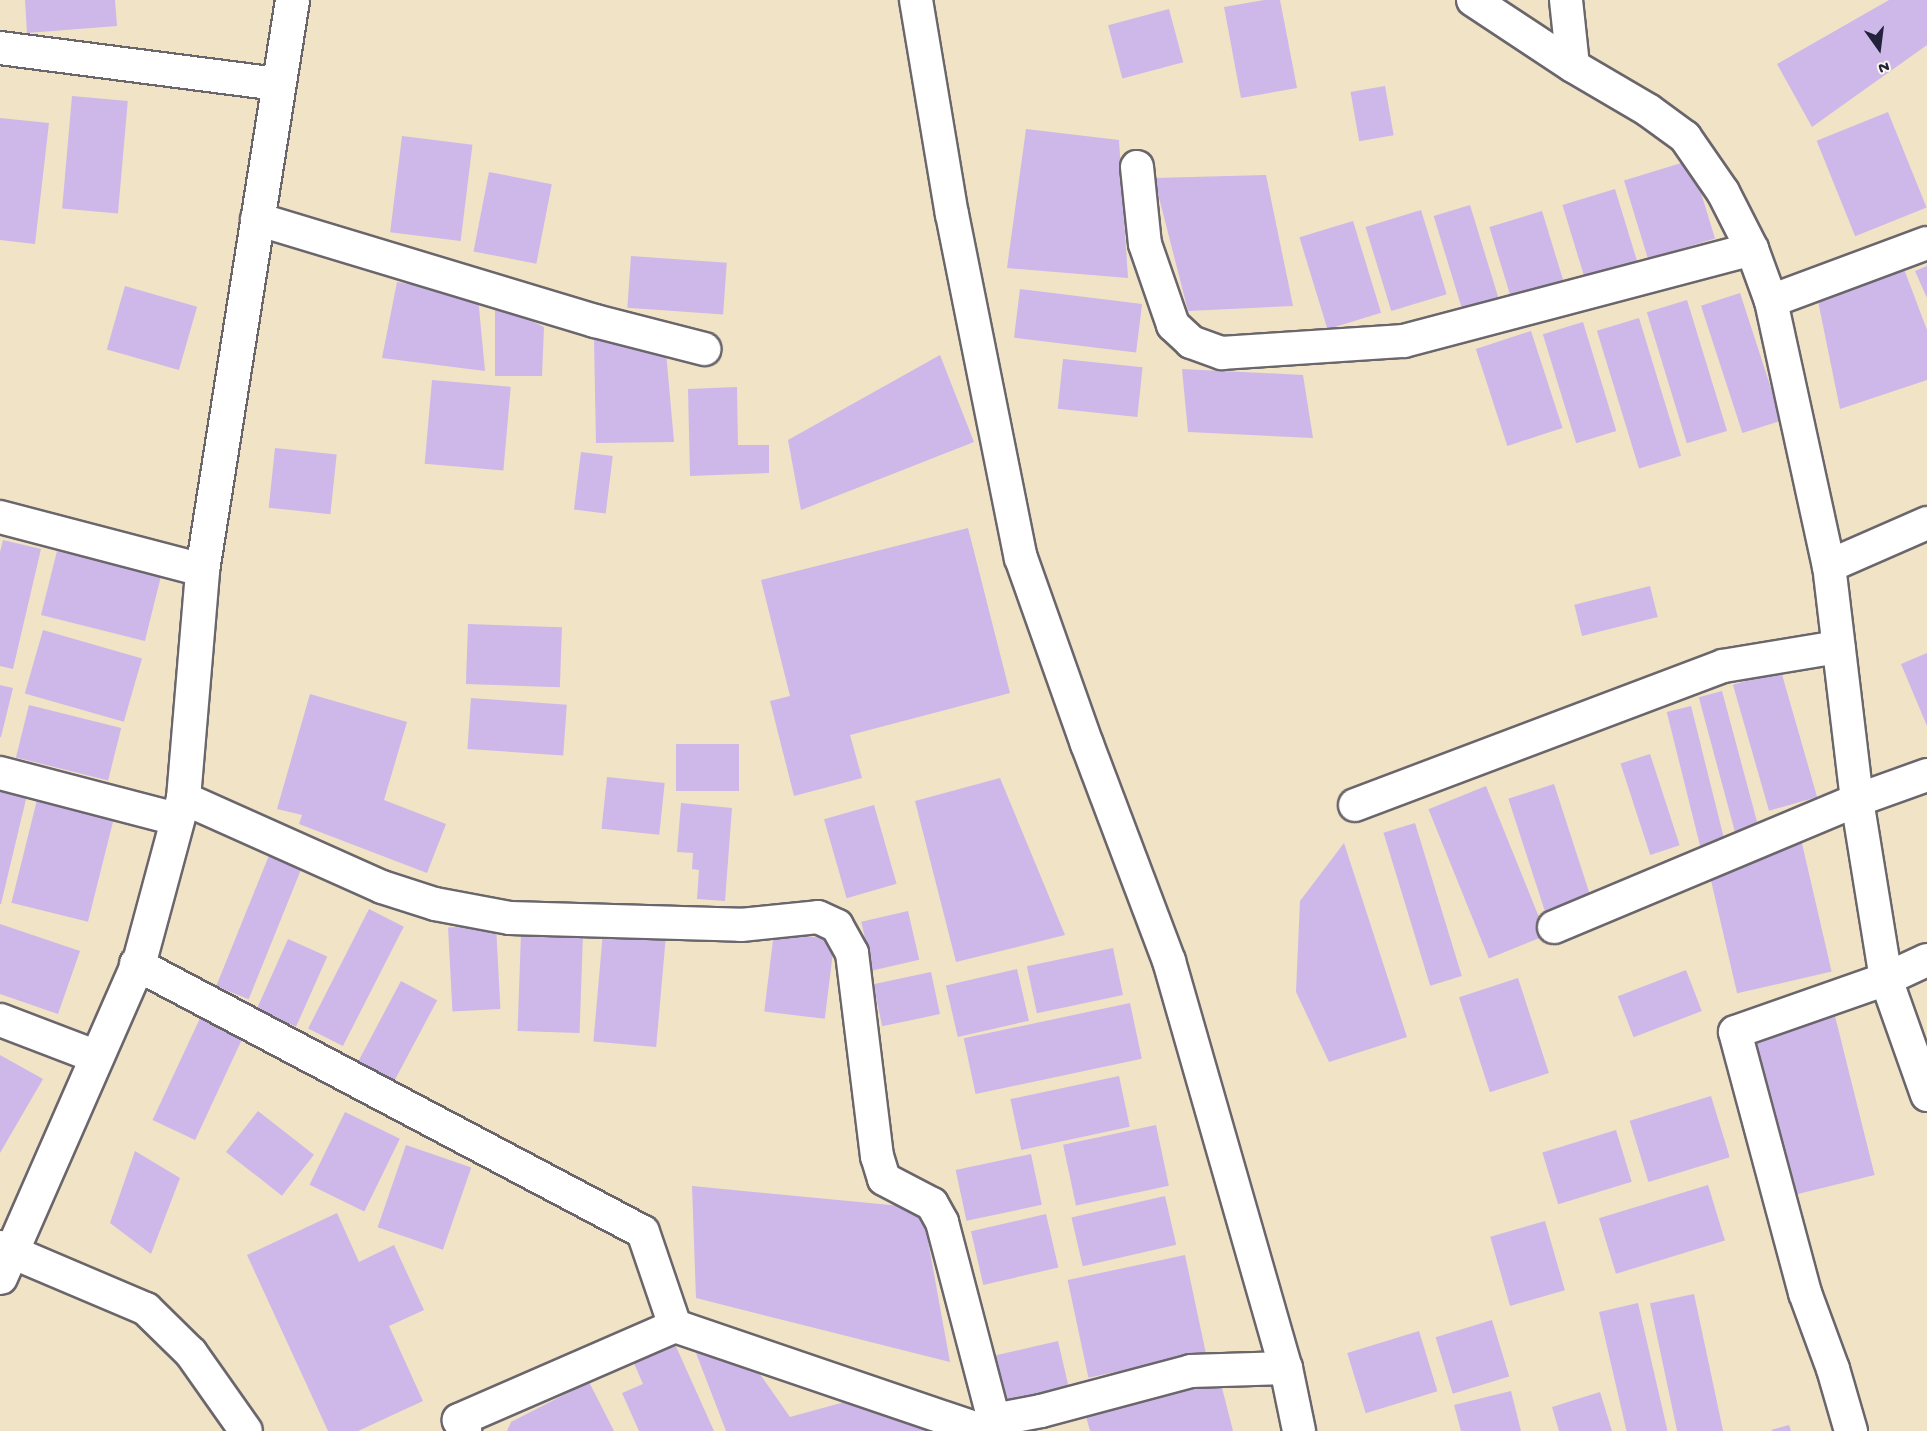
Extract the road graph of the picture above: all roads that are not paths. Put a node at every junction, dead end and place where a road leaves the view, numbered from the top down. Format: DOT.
graph roads {
  1 [pos="292,0"];
  2 [pos="916,0"];
  3 [pos="1473,0"];
  4 [pos="1566,0"];
  5 [pos="0,48"];
  6 [pos="1574,66"];
  7 [pos="278,84"];
  8 [pos="1137,167"];
  9 [pos="257,219"];
  10 [pos="1927,243"];
  11 [pos="1752,249"];
  12 [pos="1771,301"];
  13 [pos="704,349"];
  14 [pos="0,517"];
  15 [pos="1927,523"];
  16 [pos="1829,567"];
  17 [pos="202,570"];
  18 [pos="1838,647"];
  19 [pos="0,773"];
  20 [pos="1927,775"];
  21 [pos="1857,800"];
  22 [pos="1355,805"];
  23 [pos="180,809"];
  24 [pos="1554,927"];
  25 [pos="1927,960"];
  26 [pos="136,964"];
  27 [pos="1886,979"];
  28 [pos="0,1020"];
  29 [pos="97,1057"];
  30 [pos="1927,1095"];
  31 [pos="4,1258"];
  32 [pos="675,1326"];
  33 [pos="1286,1368"];
  34 [pos="246,1431"];
  35 [pos="465,1431"];
  36 [pos="983,1431"];
  37 [pos="1299,1431"];
  38 [pos="1851,1431"];
  1 -- 7 [label="street"];
  2 -- 33 [label="street"];
  3 -- 6 [label="street"];
  4 -- 6 [label="street"];
  5 -- 7 [label="street"];
  6 -- 11 [label="street"];
  7 -- 9 [label="street"];
  8 -- 11 [label="street"];
  9 -- 13 [label="street"];
  9 -- 17 [label="street"];
  10 -- 12 [label="street"];
  11 -- 12 [label="street"];
  12 -- 16 [label="street"];
  14 -- 17 [label="street"];
  15 -- 16 [label="street"];
  16 -- 18 [label="street"];
  17 -- 23 [label="street"];
  18 -- 21 [label="street"];
  18 -- 22 [label="street"];
  19 -- 23 [label="street"];
  20 -- 21 [label="street"];
  21 -- 24 [label="street"];
  21 -- 27 [label="street"];
  23 -- 26 [label="street"];
  23 -- 33 [label="street"];
  25 -- 27 [label="street"];
  26 -- 29 [label="street"];
  26 -- 32 [label="street"];
  27 -- 30 [label="street"];
  27 -- 38 [label="street"];
  28 -- 29 [label="street"];
  29 -- 31 [label="street"];
  31 -- 34 [label="street"];
  32 -- 35 [label="street"];
  32 -- 36 [label="street"];
  33 -- 37 [label="street"];
}
